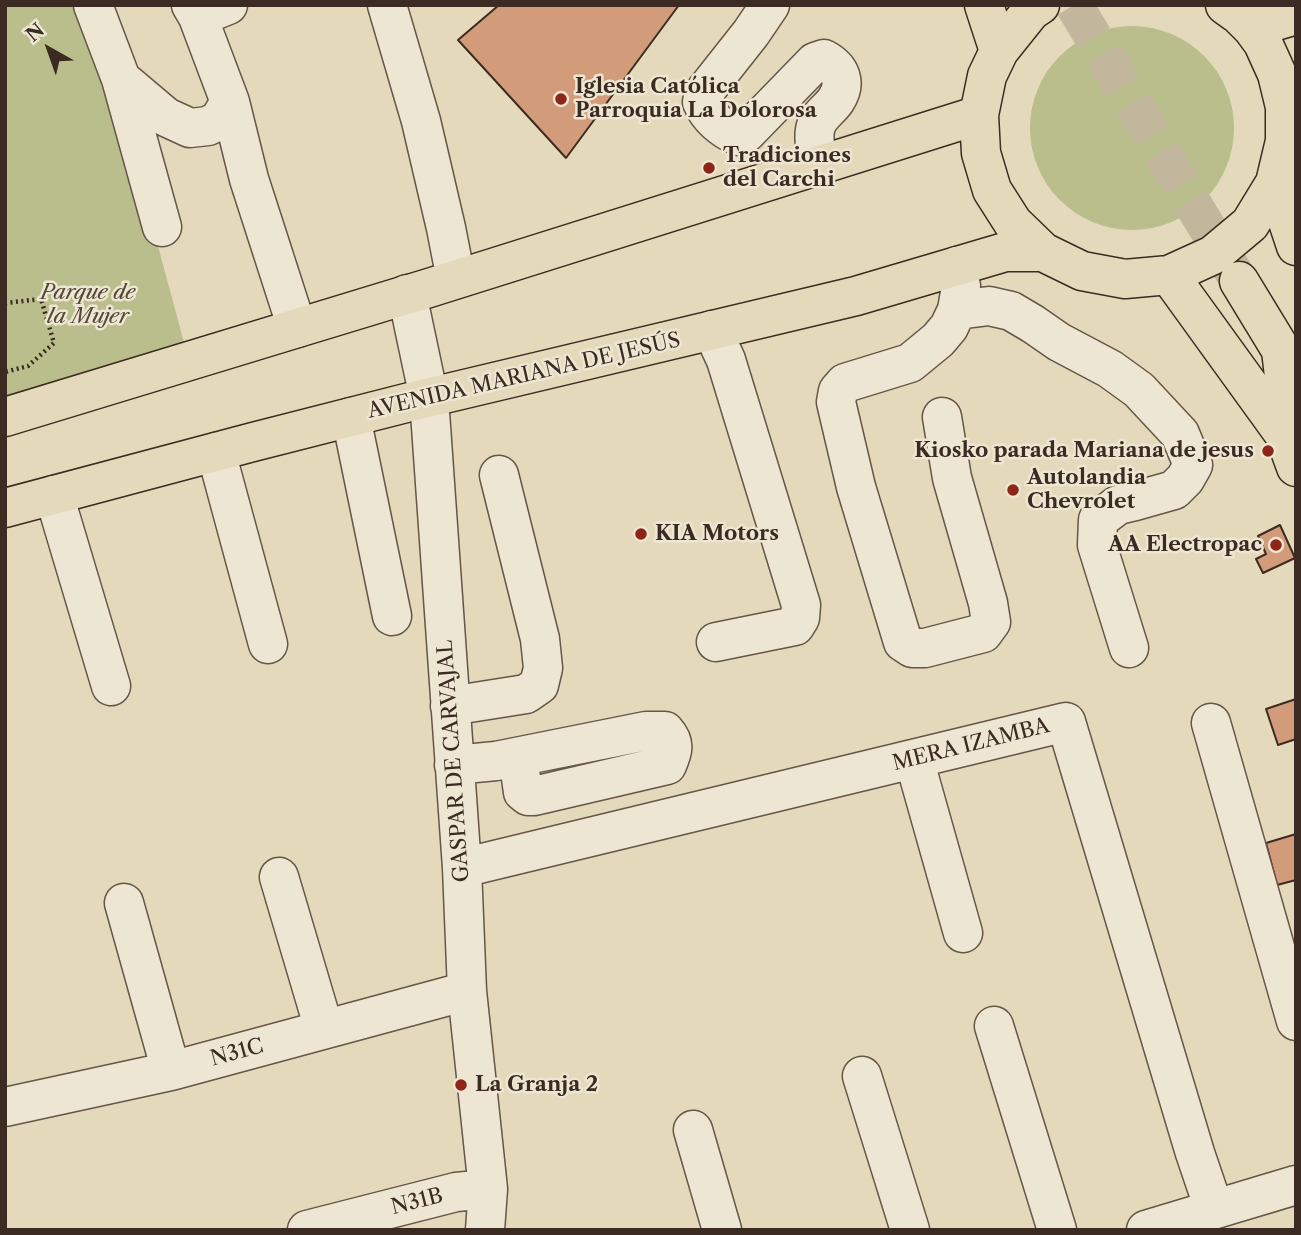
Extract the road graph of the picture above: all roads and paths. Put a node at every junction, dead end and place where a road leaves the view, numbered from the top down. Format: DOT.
graph roads {
  1 [pos="93,5"];
  2 [pos="387,5"];
  3 [pos="770,5"];
  4 [pos="984,5"];
  5 [pos="1040,5"];
  6 [pos="206,9"];
  7 [pos="1239,13"];
  8 [pos="1296,15"];
  9 [pos="999,51"];
  10 [pos="121,79"];
  11 [pos="230,102"];
  12 [pos="979,115"];
  13 [pos="817,165"];
  14 [pos="1283,177"];
  15 [pos="162,227"];
  16 [pos="1296,246"];
  17 [pos="1043,252"];
  18 [pos="957,266"];
  19 [pos="1169,275"];
  20 [pos="456,279"];
  21 [pos="1239,281"];
  22 [pos="407,294"];
  23 [pos="5,303"];
  24 [pos="957,310"];
  25 [pos="297,328"];
  26 [pos="712,330"];
  27 [pos="1291,363"];
  28 [pos="5,372"];
  29 [pos="1296,397"];
  30 [pos="429,398"];
  31 [pos="1296,416"];
  32 [pos="5,417"];
  33 [pos="351,417"];
  34 [pos="942,417"];
  35 [pos="216,452"];
  36 [pos="1296,467"];
  37 [pos="499,475"];
  38 [pos="54,495"];
  39 [pos="5,508"];
  40 [pos="393,616"];
  41 [pos="716,642"];
  42 [pos="268,644"];
  43 [pos="1129,648"];
  44 [pos="111,685"];
  45 [pos="450,706"];
  46 [pos="1211,723"];
  47 [pos="518,757"];
  48 [pos="914,759"];
  49 [pos="454,765"];
  50 [pos="462,868"];
  51 [pos="279,877"];
  52 [pos="124,903"];
  53 [pos="963,933"];
  54 [pos="467,991"];
  55 [pos="1296,1021"];
  56 [pos="994,1026"];
  57 [pos="324,1029"];
  58 [pos="171,1071"];
  59 [pos="862,1076"];
  60 [pos="5,1107"];
  61 [pos="693,1130"];
  62 [pos="1296,1185"];
  63 [pos="488,1189"];
  64 [pos="1214,1209"];
  65 [pos="307,1230"];
  66 [pos="485,1230"];
  67 [pos="722,1230"];
  68 [pos="910,1230"];
  69 [pos="1057,1230"];
  70 [pos="1146,1230"];
  1 -- 10 [label="street"];
  2 -- 20 [label="street"];
  3 -- 13 [label="street"];
  4 -- 9 [label="main road"];
  5 -- 9 [label="main road"];
  6 -- 11 [label="street"];
  7 -- 8 [label="main road"];
  7 -- 14 [label="main road"];
  9 -- 12 [label="main road"];
  10 -- 11 [label="street"];
  10 -- 15 [label="street"];
  11 -- 25 [label="street"];
  12 -- 13 [label="main road"];
  12 -- 17 [label="main road"];
  13 -- 20 [label="main road"];
  14 -- 16 [label="main road"];
  14 -- 19 [label="main road"];
  17 -- 18 [label="main road, AVENIDA MARIANA DE JESÚS"];
  17 -- 19 [label="main road"];
  18 -- 24 [label="street"];
  18 -- 26 [label="main road, AVENIDA MARIANA DE JESÚS"];
  19 -- 36 [label="main road"];
  20 -- 22 [label="main road"];
  21 -- 27 [label="main road"];
  22 -- 25 [label="main road"];
  22 -- 30 [label="street, GASPAR DE CARVAJAL"];
  23 -- 28 [label="path"];
  24 -- 34 [label="street"];
  24 -- 43 [label="street"];
  25 -- 32 [label="main road"];
  26 -- 30 [label="main road, AVENIDA MARIANA DE JESÚS"];
  26 -- 41 [label="street"];
  27 -- 29 [label="street"];
  27 -- 31 [label="main road"];
  30 -- 33 [label="main road, AVENIDA MARIANA DE JESÚS"];
  30 -- 45 [label="street, GASPAR DE CARVAJAL"];
  33 -- 35 [label="main road, AVENIDA MARIANA DE JESÚS"];
  33 -- 40 [label="street"];
  35 -- 38 [label="main road, AVENIDA MARIANA DE JESÚS"];
  35 -- 42 [label="street"];
  37 -- 45 [label="street"];
  38 -- 39 [label="main road, AVENIDA MARIANA DE JESÚS"];
  38 -- 44 [label="street"];
  45 -- 49 [label="street, GASPAR DE CARVAJAL"];
  46 -- 55 [label="street"];
  47 -- 49 [label="street"];
  48 -- 50 [label="street, MERA IZAMBA"];
  48 -- 53 [label="street"];
  48 -- 64 [label="street, MERA IZAMBA"];
  49 -- 50 [label="street, GASPAR DE CARVAJAL"];
  50 -- 54 [label="street, GASPAR DE CARVAJAL"];
  51 -- 57 [label="street"];
  52 -- 58 [label="street"];
  54 -- 57 [label="street, N31C"];
  54 -- 63 [label="street, GASPAR DE CARVAJAL"];
  56 -- 69 [label="street"];
  57 -- 58 [label="street, N31C"];
  58 -- 60 [label="street, N31C"];
  59 -- 68 [label="street"];
  61 -- 67 [label="street"];
  62 -- 64 [label="street"];
  63 -- 65 [label="street, N31B"];
  63 -- 66 [label="street, GASPAR DE CARVAJAL"];
  64 -- 70 [label="street"];
}
